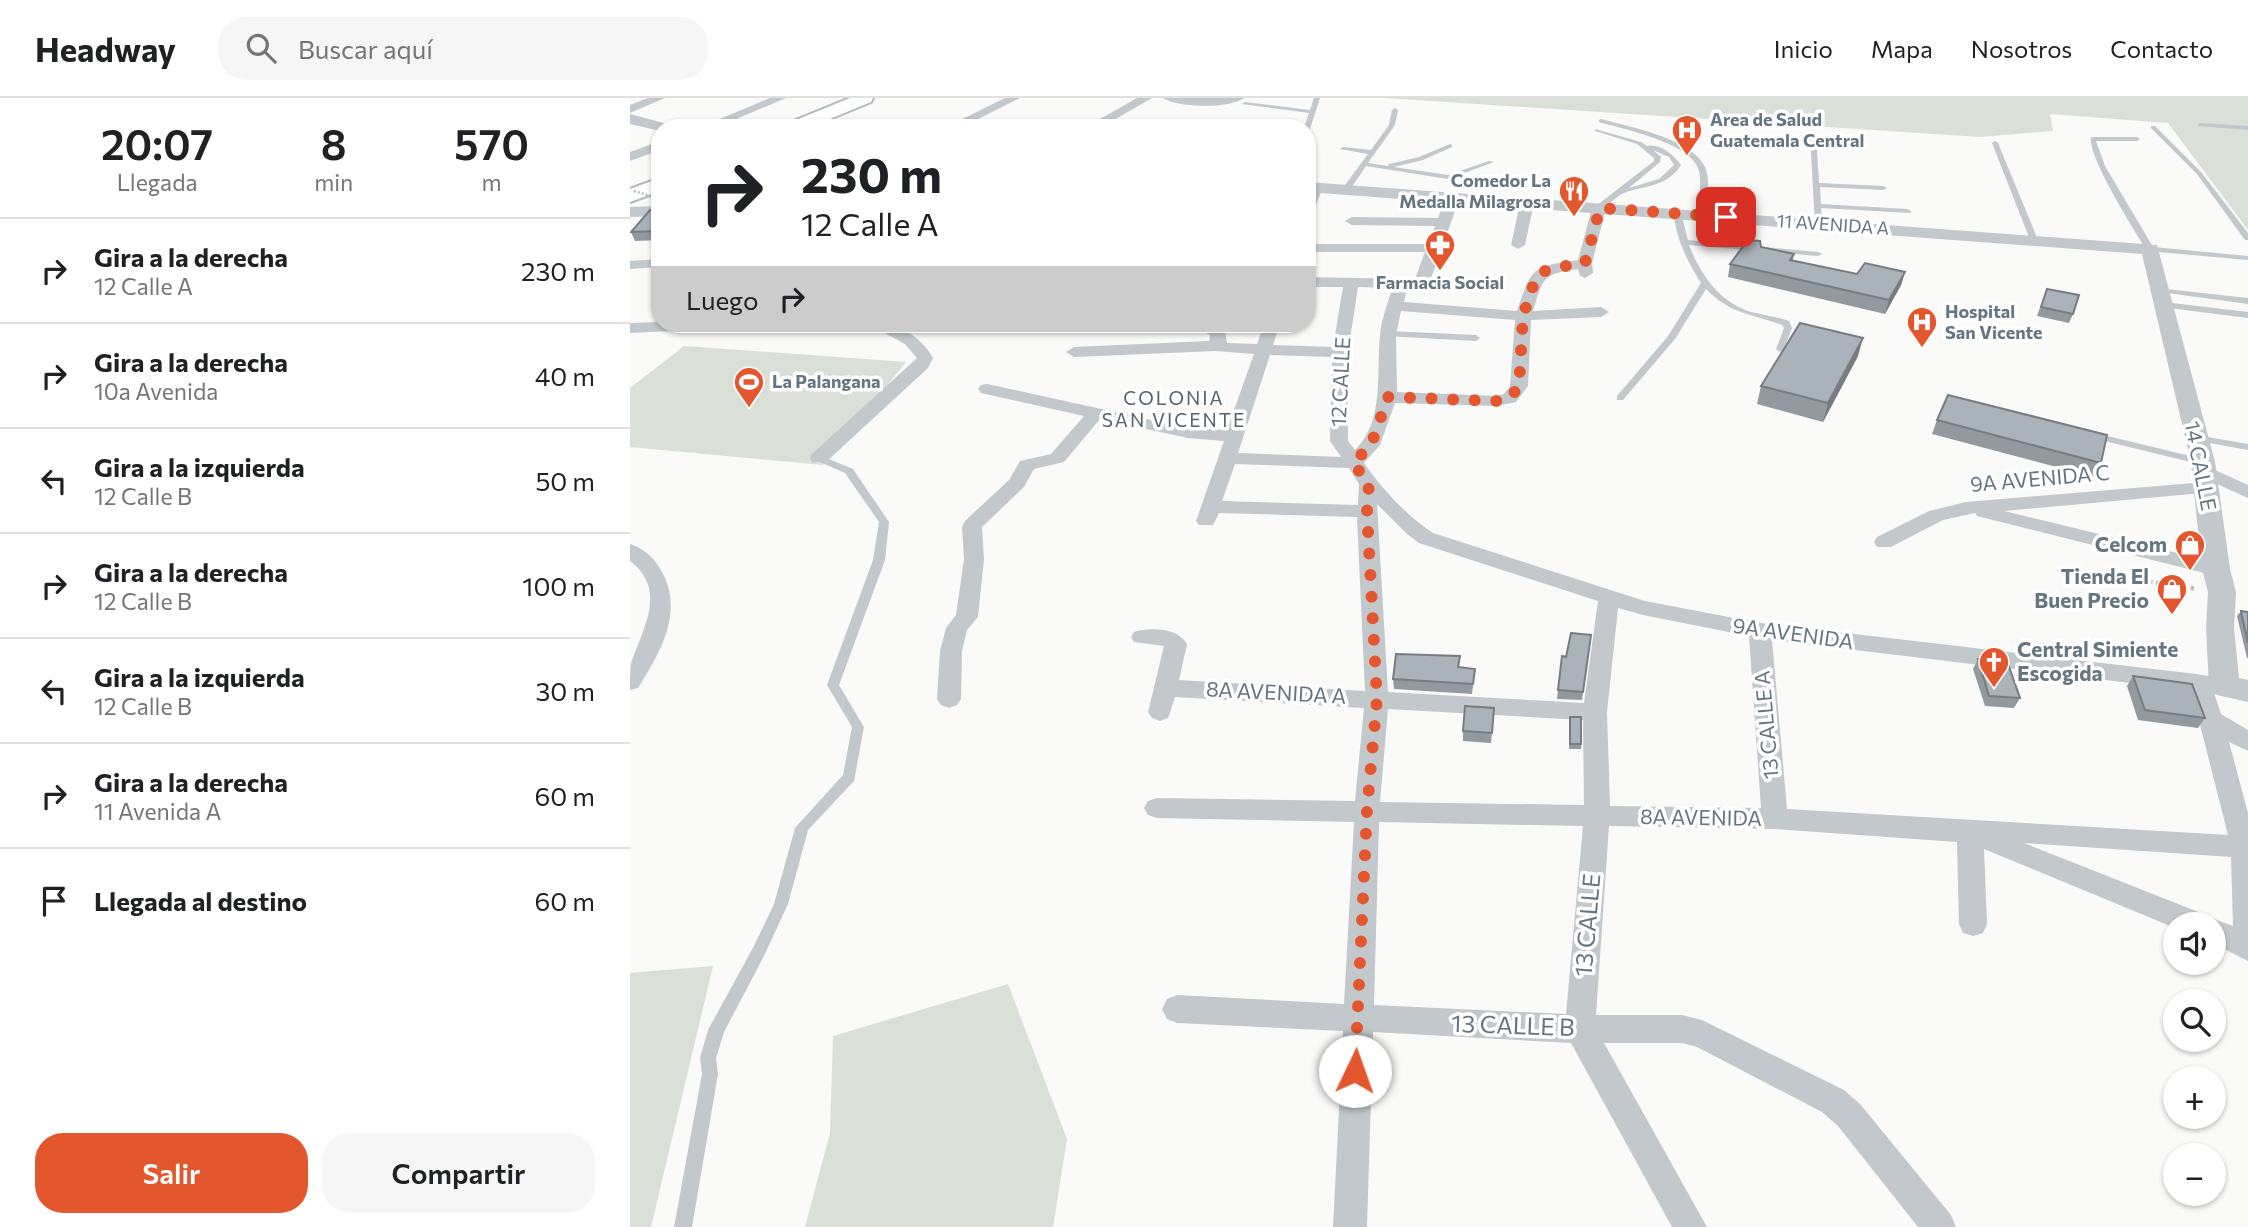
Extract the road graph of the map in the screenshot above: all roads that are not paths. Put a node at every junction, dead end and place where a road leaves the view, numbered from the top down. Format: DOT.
graph roads {
  1 [pos="659,98"];
  2 [pos="780,98"];
  3 [pos="1014,98"];
  4 [pos="1146,98"];
  5 [pos="1169,98"];
  6 [pos="1317,98"];
  7 [pos="872,100"];
  8 [pos="1241,101"];
  9 [pos="630,109"];
  10 [pos="1395,110"];
  11 [pos="1313,112"];
  12 [pos="630,119"];
  13 [pos="727,119"];
  14 [pos="818,119"];
  15 [pos="837,119"];
  16 [pos="969,119"];
  17 [pos="1107,119"];
  18 [pos="1311,119"];
  19 [pos="1601,121"];
  20 [pos="651,124"];
  21 [pos="2200,125"];
  22 [pos="2153,127"];
  23 [pos="2248,128"];
  24 [pos="1597,130"];
  25 [pos="1813,134"];
  26 [pos="2137,139"];
  27 [pos="1639,143"];
  28 [pos="1995,143"];
  29 [pos="1450,146"];
  30 [pos="651,149"];
  31 [pos="1343,149"];
  32 [pos="1372,152"];
  33 [pos="630,157"];
  34 [pos="1491,162"];
  35 [pos="1364,164"];
  36 [pos="1381,167"];
  37 [pos="1816,185"];
  38 [pos="1316,187"];
  39 [pos="1883,188"];
  40 [pos="1346,189"];
  41 [pos="1623,191"];
  42 [pos="1453,197"];
  43 [pos="651,200"];
  44 [pos="631,202"];
  45 [pos="1527,203"];
  46 [pos="1600,208"];
  47 [pos="1907,211"];
  48 [pos="1677,213"];
  49 [pos="1703,215"];
  50 [pos="1818,215"];
  51 [pos="1352,221"];
  52 [pos="1444,222"];
  53 [pos="2248,238"];
  54 [pos="2034,240"];
  55 [pos="1685,242"];
  56 [pos="1518,245"];
  57 [pos="1316,248"];
  58 [pos="1434,248"];
  59 [pos="2150,249"];
  60 [pos="1818,254"];
  61 [pos="2248,257"];
  62 [pos="651,264"];
  63 [pos="630,265"];
  64 [pos="1316,282"];
  65 [pos="1351,283"];
  66 [pos="1705,284"];
  67 [pos="1400,285"];
  68 [pos="2162,297"];
  69 [pos="2248,301"];
  70 [pos="1394,306"];
  71 [pos="1601,312"];
  72 [pos="2248,315"];
  73 [pos="1523,316"];
  74 [pos="651,327"];
  75 [pos="630,328"];
  76 [pos="897,333"];
  77 [pos="1207,333"];
  78 [pos="1269,333"];
  79 [pos="1388,334"];
  80 [pos="1217,338"];
  81 [pos="1476,338"];
  82 [pos="1264,349"];
  83 [pos="1780,349"];
  84 [pos="1074,352"];
  85 [pos="1340,352"];
  86 [pos="987,389"];
  87 [pos="1388,397"];
  88 [pos="1620,398"];
  89 [pos="1096,414"];
  90 [pos="2084,433"];
  91 [pos="1233,436"];
  92 [pos="2196,438"];
  93 [pos="2248,447"];
  94 [pos="819,458"];
  95 [pos="1226,458"];
  96 [pos="1353,463"];
  97 [pos="2204,474"];
  98 [pos="1369,484"];
  99 [pos="2248,492"];
  100 [pos="1966,508"];
  101 [pos="1367,511"];
  102 [pos="1884,542"];
  103 [pos="630,551"];
  104 [pos="2219,580"];
  105 [pos="1609,596"];
  106 [pos="1760,631"];
  107 [pos="1142,637"];
  108 [pos="630,682"];
  109 [pos="2222,686"];
  110 [pos="1166,688"];
  111 [pos="949,699"];
  112 [pos="1377,699"];
  113 [pos="1160,712"];
  114 [pos="1595,712"];
  115 [pos="2211,719"];
  116 [pos="2248,742"];
  117 [pos="1157,808"];
  118 [pos="1367,810"];
  119 [pos="1597,816"];
  120 [pos="1775,819"];
  121 [pos="1970,832"];
  122 [pos="2244,847"];
  123 [pos="2167,912"];
  124 [pos="1973,924"];
  125 [pos="2226,936"];
  126 [pos="2247,946"];
  127 [pos="1177,1009"];
  128 [pos="1357,1020"];
  129 [pos="1580,1029"];
  130 [pos="683,1227"];
  131 [pos="1350,1227"];
  132 [pos="1690,1227"];
  133 [pos="1939,1227"];
  1 -- 9 [label="street"];
  2 -- 13 [label="street"];
  3 -- 16 [label="street"];
  4 -- 17 [label="street"];
  5 -- 8 [label="street"];
  6 -- 11 [label="lane"];
  7 -- 14 [label="main road"];
  7 -- 15 [label="main road"];
  8 -- 11 [label="lane"];
  10 -- 32 [label="lane"];
  11 -- 18 [label="lane"];
  12 -- 20 [label="street"];
  19 -- 49 [label="lane"];
  21 -- 23 [label="lane"];
  22 -- 53 [label="lane"];
  24 -- 27 [label="lane"];
  25 -- 37 [label="lane"];
  26 -- 59 [label="lane"];
  27 -- 41 [label="lane"];
  27 -- 41 [label="lane"];
  28 -- 54 [label="lane"];
  29 -- 36 [label="lane"];
  30 -- 33 [label="street"];
  31 -- 32 [label="lane"];
  32 -- 35 [label="lane"];
  34 -- 36 [label="lane"];
  35 -- 36 [label="lane"];
  35 -- 40 [label="lane"];
  37 -- 39 [label="lane"];
  37 -- 50 [label="lane"];
  38 -- 40 [label="street, 11 AVENIDA A"];
  40 -- 42 [label="street, 11 AVENIDA A"];
  41 -- 46 [label="lane"];
  42 -- 45 [label="street, 11 AVENIDA A"];
  42 -- 52 [label="street"];
  43 -- 44 [label="main road"];
  45 -- 46 [label="street, 11 AVENIDA A"];
  45 -- 56 [label="street"];
  46 -- 48 [label="street, 11 AVENIDA A"];
  46 -- 73 [label="street"];
  47 -- 50 [label="lane"];
  48 -- 49 [label="street, 11 AVENIDA A"];
  48 -- 55 [label="lane"];
  49 -- 50 [label="street, 11 AVENIDA A"];
  50 -- 54 [label="street, 11 AVENIDA A"];
  51 -- 52 [label="street"];
  52 -- 58 [label="street"];
  54 -- 59 [label="street, 11 AVENIDA A"];
  55 -- 60 [label="lane"];
  55 -- 66 [label="lane"];
  57 -- 58 [label="street"];
  58 -- 67 [label="street"];
  59 -- 61 [label="lane"];
  59 -- 68 [label="street, 14 CALLE"];
  62 -- 63 [label="street"];
  64 -- 65 [label="street"];
  65 -- 67 [label="street"];
  65 -- 85 [label="street, 12 CALLE"];
  66 -- 83 [label="lane"];
  66 -- 88 [label="lane"];
  67 -- 70 [label="street"];
  68 -- 69 [label="lane"];
  68 -- 72 [label="lane"];
  68 -- 92 [label="street, 14 CALLE"];
  70 -- 73 [label="street"];
  70 -- 79 [label="street"];
  71 -- 73 [label="street"];
  73 -- 87 [label="street"];
  74 -- 75 [label="street"];
  76 -- 94 [label="street"];
  77 -- 80 [label="street"];
  78 -- 82 [label="street"];
  79 -- 81 [label="lane"];
  79 -- 87 [label="street"];
  80 -- 82 [label="street"];
  80 -- 84 [label="street"];
  82 -- 85 [label="street"];
  82 -- 91 [label="street"];
  85 -- 96 [label="street, 12 CALLE"];
  86 -- 89 [label="street"];
  87 -- 96 [label="street"];
  89 -- 91 [label="street"];
  89 -- 111 [label="street"];
  90 -- 97 [label="lane"];
  91 -- 95 [label="street"];
  92 -- 93 [label="lane"];
  92 -- 97 [label="street, 14 CALLE"];
  94 -- 130 [label="lane"];
  95 -- 96 [label="street"];
  95 -- 101 [label="street"];
  96 -- 98 [label="street, 12 CALLE"];
  97 -- 99 [label="street"];
  97 -- 100 [label="street, 9A AVENIDA C"];
  97 -- 104 [label="street, 14 CALLE"];
  98 -- 101 [label="street"];
  98 -- 105 [label="street, 9A AVENIDA"];
  100 -- 102 [label="street, 9A AVENIDA C"];
  100 -- 104 [label="street"];
  101 -- 112 [label="street"];
  103 -- 108 [label="street"];
  104 -- 109 [label="street, 14 CALLE"];
  105 -- 106 [label="street, 9A AVENIDA"];
  105 -- 114 [label="street, 13 CALLE"];
  106 -- 109 [label="street, 9A AVENIDA"];
  106 -- 120 [label="street, 13 CALLE A"];
  107 -- 110 [label="street"];
  109 -- 115 [label="street"];
  110 -- 112 [label="street, 8A AVENIDA A"];
  110 -- 113 [label="street"];
  112 -- 114 [label="street, 8A AVENIDA A"];
  112 -- 118 [label="street"];
  114 -- 119 [label="street, 13 CALLE"];
  115 -- 116 [label="street"];
  115 -- 122 [label="street"];
  117 -- 118 [label="street, 8A AVENIDA"];
  118 -- 119 [label="street, 8A AVENIDA"];
  118 -- 128 [label="street"];
  119 -- 120 [label="street, 8A AVENIDA"];
  119 -- 129 [label="street, 13 CALLE"];
  120 -- 121 [label="street, 8A AVENIDA"];
  121 -- 122 [label="street, 8A AVENIDA"];
  121 -- 123 [label="street"];
  121 -- 124 [label="street"];
  122 -- 126 [label="street"];
  125 -- 126 [label="street"];
  127 -- 128 [label="street, 13 CALLE B"];
  128 -- 129 [label="street, 13 CALLE B"];
  128 -- 131 [label="street"];
  129 -- 132 [label="street"];
  129 -- 133 [label="street, 13 CALLE B"];
}
